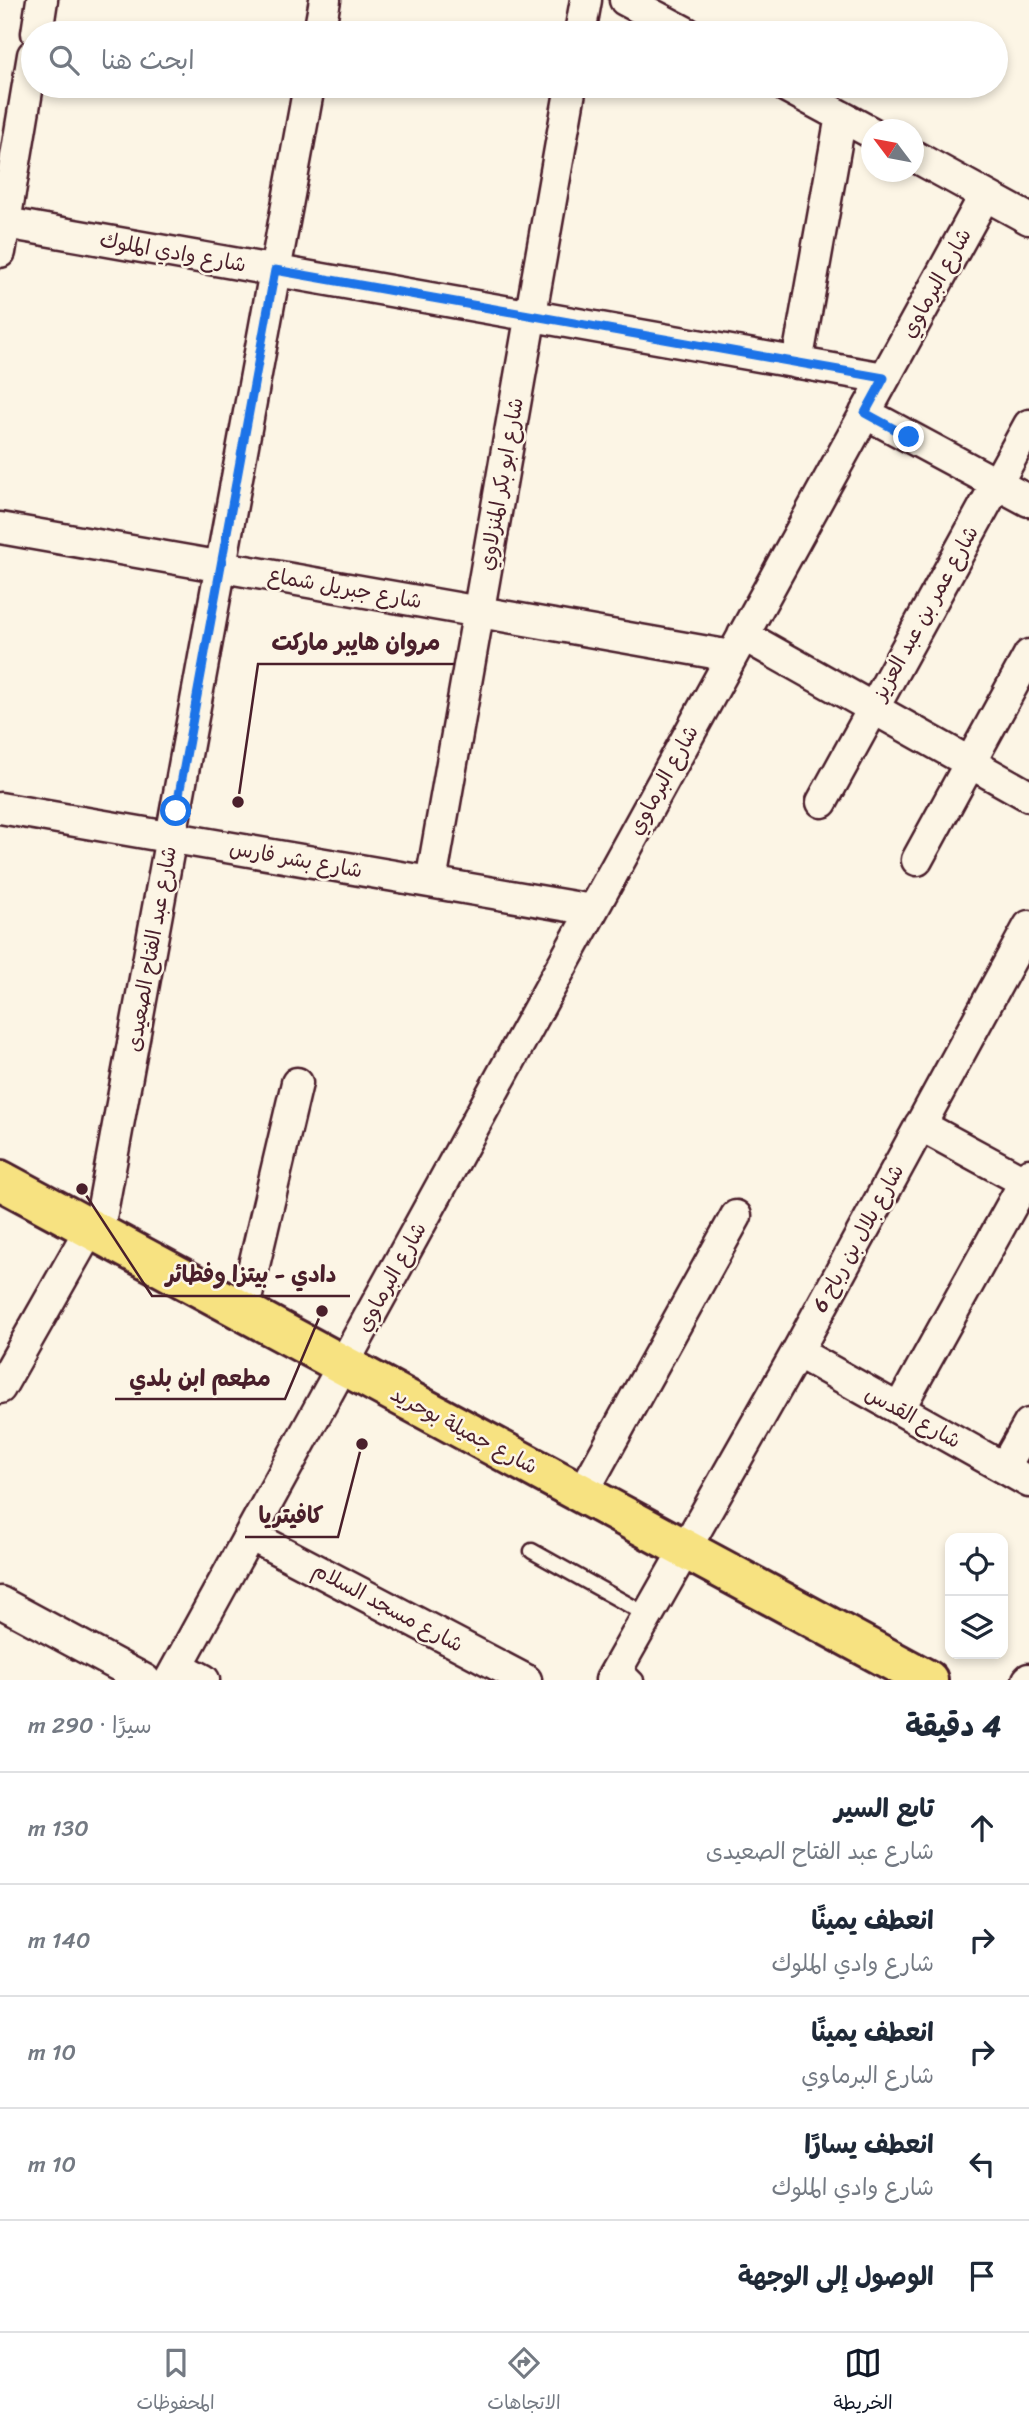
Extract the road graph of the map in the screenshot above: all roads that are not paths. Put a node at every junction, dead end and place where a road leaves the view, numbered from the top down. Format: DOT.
graph roads {
  1 [pos="43,0"];
  2 [pos="325,0"];
  3 [pos="586,0"];
  4 [pos="625,0"];
  5 [pos="39,21"];
  6 [pos="321,21"];
  7 [pos="582,21"];
  8 [pos="664,21"];
  9 [pos="25,98"];
  10 [pos="307,98"];
  11 [pos="569,98"];
  12 [pos="807,98"];
  13 [pos="841,116"];
  14 [pos="861,127"];
  15 [pos="924,161"];
  16 [pos="985,195"];
  17 [pos="1029,219"];
  18 [pos="3,222"];
  19 [pos="0,253"];
  20 [pos="275,270"];
  21 [pos="531,316"];
  22 [pos="797,363"];
  23 [pos="884,378"];
  24 [pos="865,413"];
  25 [pos="1029,425"];
  26 [pos="997,484"];
  27 [pos="1029,501"];
  28 [pos="0,528"];
  29 [pos="221,567"];
  30 [pos="479,612"];
  31 [pos="737,645"];
  32 [pos="1029,655"];
  33 [pos="873,708"];
  34 [pos="970,763"];
  35 [pos="1029,796"];
  36 [pos="822,802"];
  37 [pos="0,808"];
  38 [pos="171,838"];
  39 [pos="917,860"];
  40 [pos="431,882"];
  41 [pos="592,910"];
  42 [pos="1029,926"];
  43 [pos="297,1083"];
  44 [pos="920,1125"];
  45 [pos="0,1180"];
  46 [pos="1028,1180"];
  47 [pos="736,1216"];
  48 [pos="94,1231"];
  49 [pos="243,1312"];
  50 [pos="797,1352"];
  51 [pos="343,1365"];
  52 [pos="0,1388"];
  53 [pos="899,1409"];
  54 [pos="1029,1424"];
  55 [pos="1017,1475"];
  56 [pos="582,1494"];
  57 [pos="250,1535"];
  58 [pos="684,1549"];
  59 [pos="532,1551"];
  60 [pos="0,1602"];
  61 [pos="647,1615"];
  62 [pos="174,1673"];
  63 [pos="622,1675"];
  64 [pos="145,1680"];
  65 [pos="204,1680"];
  66 [pos="526,1680"];
  67 [pos="928,1680"];
  1 -- 5 [label="street"];
  2 -- 6 [label="street"];
  3 -- 7 [label="street"];
  4 -- 8 [label="street"];
  9 -- 18 [label="street"];
  10 -- 20 [label="street, شارع عبد الفتاح الصعيدى"];
  11 -- 21 [label="street, شارع ابو بكر المنزلاوي"];
  12 -- 13 [label="street"];
  13 -- 14 [label="street"];
  13 -- 22 [label="street"];
  15 -- 16 [label="street"];
  16 -- 17 [label="street"];
  16 -- 23 [label="street, شارع البرماوي"];
  18 -- 19 [label="street"];
  18 -- 20 [label="street, شارع وادي الملوك"];
  20 -- 21 [label="street, شارع وادي الملوك"];
  20 -- 29 [label="street, شارع عبد الفتاح الصعيدى"];
  21 -- 22 [label="street, شارع وادي الملوك"];
  21 -- 30 [label="street, شارع ابو بكر المنزلاوي"];
  22 -- 23 [label="street, شارع وادي الملوك"];
  23 -- 24 [label="street, شارع البرماوي"];
  24 -- 26 [label="street"];
  24 -- 31 [label="street, شارع البرماوي"];
  25 -- 26 [label="street, شارع عمر بن عبد العزيز"];
  26 -- 27 [label="street"];
  26 -- 33 [label="street, شارع عمر بن عبد العزيز"];
  28 -- 29 [label="street, شارع جبريل شماع"];
  29 -- 30 [label="street, شارع جبريل شماع"];
  29 -- 38 [label="street, شارع عبد الفتاح الصعيدى"];
  30 -- 31 [label="street, شارع جبريل شماع"];
  30 -- 40 [label="street, شارع ابو بكر المنزلاوي"];
  31 -- 33 [label="street, شارع جبريل شماع"];
  31 -- 41 [label="street, شارع البرماوي"];
  32 -- 34 [label="street"];
  33 -- 34 [label="street, شارع جبريل شماع"];
  33 -- 36 [label="street, شارع عمر بن عبد العزيز"];
  34 -- 35 [label="street, شارع جبريل شماع"];
  34 -- 39 [label="street"];
  37 -- 38 [label="street, شارع بشر فارس"];
  38 -- 40 [label="street, شارع بشر فارس"];
  38 -- 48 [label="street, شارع عبد الفتاح الصعيدى"];
  40 -- 41 [label="street, شارع بشر فارس"];
  41 -- 51 [label="street, شارع البرماوي"];
  42 -- 44 [label="street, شارع بلال بن رباح 6"];
  43 -- 49 [label="street"];
  44 -- 46 [label="street"];
  44 -- 50 [label="street, شارع بلال بن رباح 6"];
  45 -- 48 [label="main road, شارع جميلة بوحريد"];
  46 -- 53 [label="street"];
  47 -- 56 [label="street"];
  48 -- 49 [label="main road, شارع جميلة بوحريد"];
  48 -- 52 [label="street, شارع عبد الفتاح الصعيدى"];
  49 -- 51 [label="main road, شارع جميلة بوحريد"];
  50 -- 53 [label="street, شارع القدس"];
  50 -- 58 [label="street, شارع بلال بن رباح 6"];
  51 -- 56 [label="main road, شارع جميلة بوحريد"];
  51 -- 57 [label="street, شارع البرماوي"];
  53 -- 55 [label="street, شارع القدس"];
  54 -- 55 [label="street"];
  56 -- 58 [label="main road, شارع جميلة بوحريد"];
  57 -- 62 [label="street, شارع البرماوي"];
  57 -- 66 [label="street, شارع مسجد السلام"];
  58 -- 61 [label="street, شارع بلال بن رباح 6"];
  58 -- 67 [label="main road, شارع جميلة بوحريد"];
  59 -- 61 [label="lane"];
  60 -- 64 [label="street"];
  61 -- 63 [label="street, شارع بلال بن رباح 6"];
  62 -- 65 [label="street"];
}
